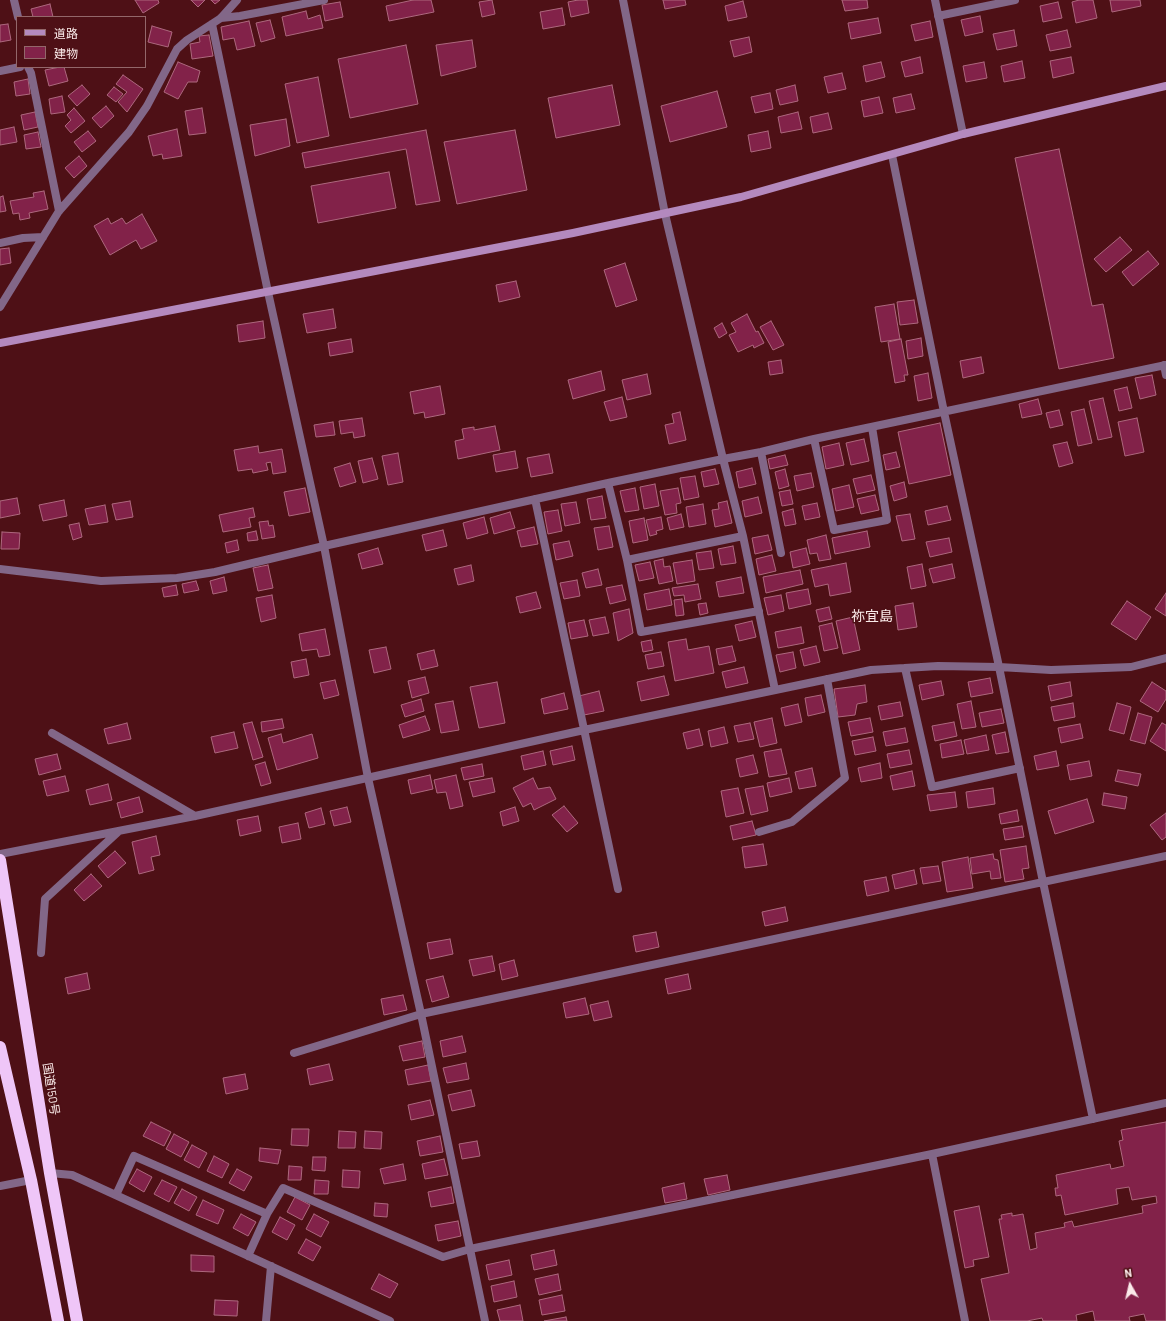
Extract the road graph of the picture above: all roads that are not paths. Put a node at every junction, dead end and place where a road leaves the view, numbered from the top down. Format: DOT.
graph roads {
  1 [pos="14,0"];
  2 [pos="237,0"];
  3 [pos="324,0"];
  4 [pos="623,0"];
  5 [pos="935,0"];
  6 [pos="1014,0"];
  7 [pos="18,16"];
  8 [pos="938,16"];
  9 [pos="220,18"];
  10 [pos="212,24"];
  11 [pos="16,68"];
  12 [pos="29,68"];
  13 [pos="0,71"];
  14 [pos="1166,86"];
  15 [pos="963,134"];
  16 [pos="892,155"];
  17 [pos="59,211"];
  18 [pos="665,214"];
  19 [pos="43,237"];
  20 [pos="0,243"];
  21 [pos="268,292"];
  22 [pos="0,307"];
  23 [pos="0,343"];
  24 [pos="1165,365"];
  25 [pos="1166,375"];
  26 [pos="944,412"];
  27 [pos="872,427"];
  28 [pos="814,439"];
  29 [pos="762,452"];
  30 [pos="723,459"];
  31 [pos="608,483"];
  32 [pos="535,499"];
  33 [pos="743,536"];
  34 [pos="324,546"];
  35 [pos="781,553"];
  36 [pos="627,560"];
  37 [pos="0,569"];
  38 [pos="759,610"];
  39 [pos="1166,658"];
  40 [pos="999,667"];
  41 [pos="905,668"];
  42 [pos="827,679"];
  43 [pos="775,690"];
  44 [pos="584,730"];
  45 [pos="52,733"];
  46 [pos="1020,768"];
  47 [pos="368,778"];
  48 [pos="195,816"];
  49 [pos="119,831"];
  50 [pos="759,832"];
  51 [pos="0,854"];
  52 [pos="1166,856"];
  53 [pos="0,860"];
  54 [pos="1043,882"];
  55 [pos="618,889"];
  56 [pos="40,953"];
  57 [pos="421,1014"];
  58 [pos="0,1047"];
  59 [pos="294,1054"];
  60 [pos="1166,1103"];
  61 [pos="1093,1119"];
  62 [pos="932,1154"];
  63 [pos="50,1172"];
  64 [pos="31,1180"];
  65 [pos="0,1186"];
  66 [pos="116,1195"];
  67 [pos="267,1214"];
  68 [pos="470,1249"];
  69 [pos="248,1256"];
  70 [pos="271,1266"];
  71 [pos="58,1321"];
  72 [pos="77,1321"];
  73 [pos="266,1321"];
  74 [pos="390,1321"];
  75 [pos="485,1321"];
  76 [pos="965,1321"];
  1 -- 7 [label="street"];
  2 -- 9 [label="street"];
  3 -- 9 [label="street"];
  4 -- 18 [label="street"];
  5 -- 8 [label="street"];
  6 -- 8 [label="street"];
  8 -- 15 [label="street"];
  9 -- 10 [label="street"];
  10 -- 17 [label="street"];
  10 -- 21 [label="street"];
  11 -- 13 [label="street"];
  12 -- 17 [label="street"];
  14 -- 15 [label="street"];
  15 -- 16 [label="street"];
  16 -- 18 [label="street"];
  16 -- 26 [label="street"];
  17 -- 19 [label="street"];
  18 -- 21 [label="street"];
  18 -- 30 [label="street"];
  19 -- 20 [label="street"];
  19 -- 22 [label="street"];
  21 -- 23 [label="street"];
  21 -- 34 [label="street"];
  24 -- 25 [label="street"];
  24 -- 26 [label="street"];
  26 -- 27 [label="street"];
  26 -- 40 [label="street"];
  27 -- 28 [label="street"];
  27 -- 28 [label="street"];
  28 -- 29 [label="street"];
  29 -- 30 [label="street"];
  29 -- 35 [label="street"];
  30 -- 31 [label="street"];
  30 -- 33 [label="street"];
  31 -- 32 [label="street"];
  31 -- 36 [label="street"];
  32 -- 34 [label="street"];
  32 -- 44 [label="street"];
  33 -- 36 [label="street"];
  33 -- 38 [label="street"];
  34 -- 37 [label="street"];
  34 -- 47 [label="street"];
  36 -- 38 [label="street"];
  38 -- 43 [label="street"];
  39 -- 40 [label="street"];
  40 -- 41 [label="street"];
  40 -- 46 [label="street"];
  41 -- 42 [label="street"];
  41 -- 46 [label="street"];
  42 -- 43 [label="street"];
  42 -- 50 [label="street"];
  43 -- 44 [label="street"];
  44 -- 47 [label="street"];
  44 -- 55 [label="street"];
  45 -- 48 [label="street"];
  46 -- 54 [label="street"];
  47 -- 48 [label="street"];
  47 -- 57 [label="street"];
  48 -- 49 [label="street"];
  49 -- 51 [label="street"];
  49 -- 56 [label="street"];
  52 -- 54 [label="street"];
  53 -- 63 [label="highway, 国道150号"];
  54 -- 57 [label="street"];
  54 -- 61 [label="street"];
  57 -- 59 [label="street"];
  57 -- 68 [label="street"];
  58 -- 64 [label="highway"];
  60 -- 61 [label="street"];
  61 -- 62 [label="street"];
  62 -- 68 [label="street"];
  62 -- 76 [label="street"];
  63 -- 66 [label="street"];
  63 -- 72 [label="highway, 国道150号"];
  64 -- 65 [label="street"];
  64 -- 71 [label="highway"];
  66 -- 67 [label="street"];
  66 -- 69 [label="street"];
  67 -- 68 [label="street"];
  67 -- 69 [label="street"];
  68 -- 75 [label="street"];
  69 -- 70 [label="street"];
  70 -- 73 [label="street"];
  70 -- 74 [label="street"];
}
